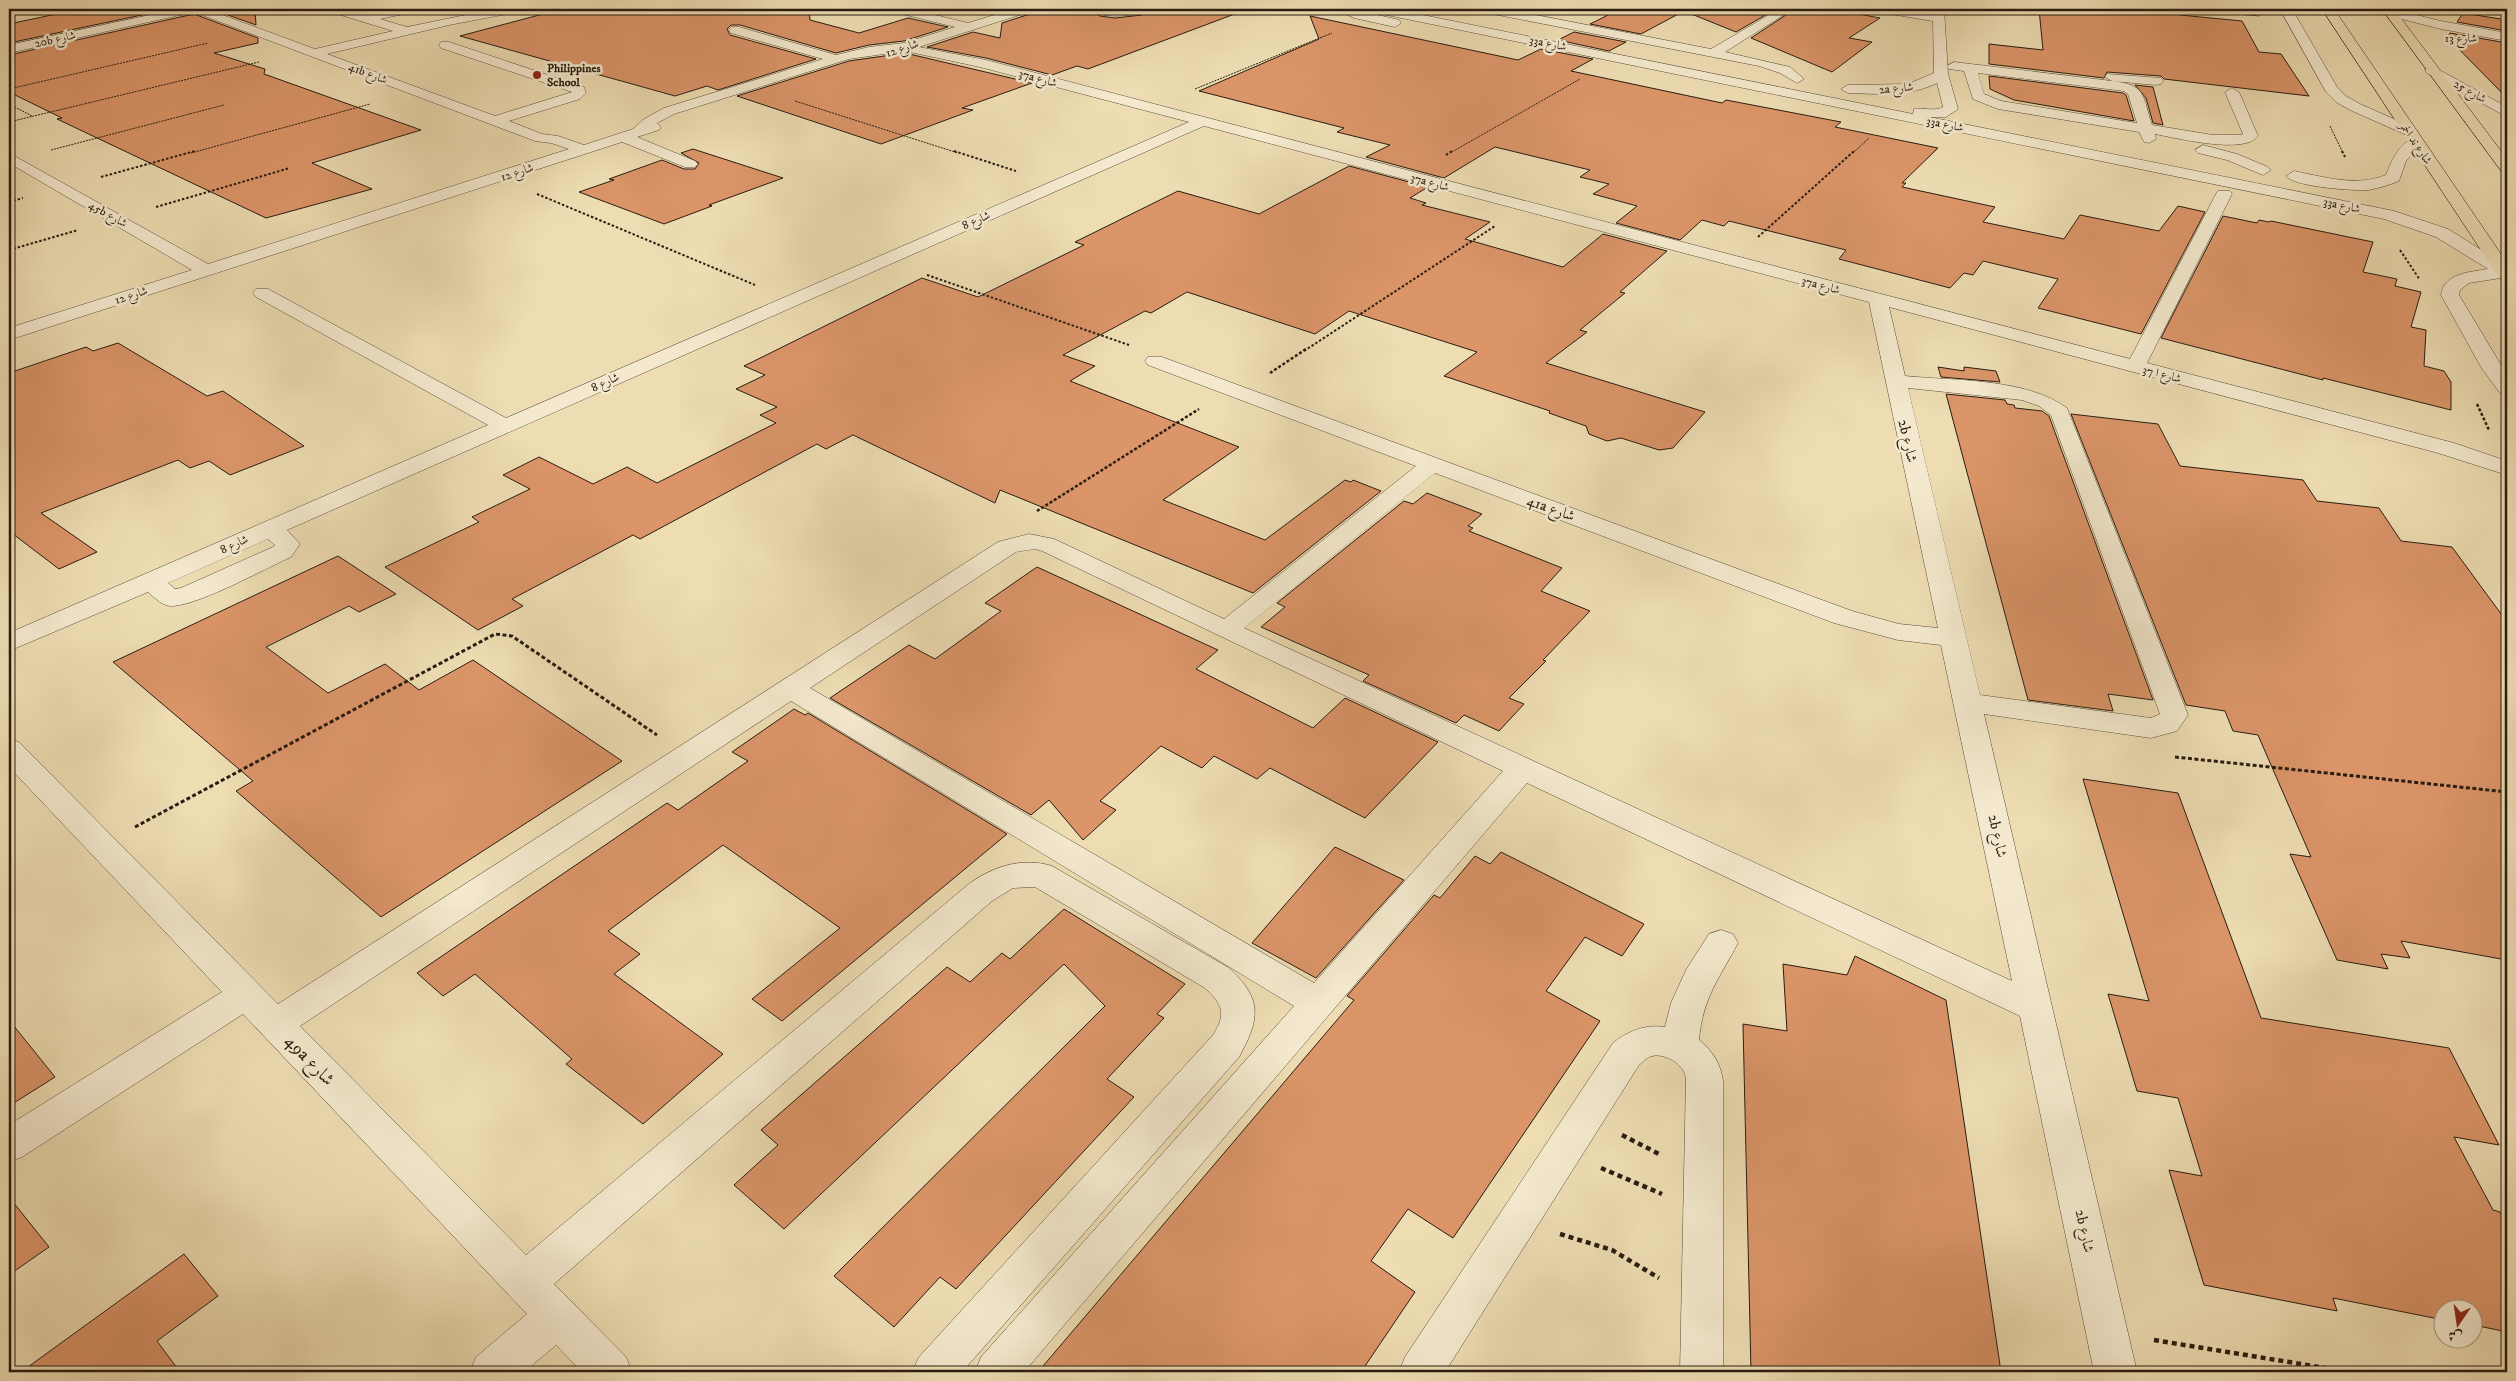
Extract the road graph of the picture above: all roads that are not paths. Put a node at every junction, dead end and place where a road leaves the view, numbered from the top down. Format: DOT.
graph roads {
  1 [pos="335,9"];
  2 [pos="409,9"];
  3 [pos="512,9"];
  4 [pos="898,9"];
  5 [pos="1024,9"];
  6 [pos="1032,9"];
  7 [pos="1096,9"];
  8 [pos="1343,9"];
  9 [pos="1441,9"];
  10 [pos="1488,9"];
  11 [pos="1554,9"];
  12 [pos="1787,9"];
  13 [pos="1884,9"];
  14 [pos="1909,9"];
  15 [pos="2328,9"];
  16 [pos="198,10"];
  17 [pos="1138,10"];
  18 [pos="2389,10"];
  19 [pos="1373,13"];
  20 [pos="1938,13"];
  21 [pos="2289,14"];
  22 [pos="1536,18"];
  23 [pos="366,19"];
  24 [pos="969,27"];
  25 [pos="735,30"];
  26 [pos="406,31"];
  27 [pos="2507,39"];
  28 [pos="923,41"];
  29 [pos="445,45"];
  30 [pos="903,48"];
  31 [pos="2417,48"];
  32 [pos="9,49"];
  33 [pos="312,52"];
  34 [pos="1714,53"];
  35 [pos="838,58"];
  36 [pos="981,63"];
  37 [pos="1940,65"];
  38 [pos="1970,68"];
  39 [pos="2432,70"];
  40 [pos="1687,72"];
  41 [pos="1797,79"];
  42 [pos="2156,81"];
  43 [pos="1814,82"];
  44 [pos="1831,85"];
  45 [pos="1848,89"];
  46 [pos="2232,92"];
  47 [pos="1956,110"];
  48 [pos="2507,113"];
  49 [pos="1989,116"];
  50 [pos="495,121"];
  51 [pos="1201,122"];
  52 [pos="630,135"];
  53 [pos="2411,136"];
  54 [pos="540,138"];
  55 [pos="2148,141"];
  56 [pos="586,150"];
  57 [pos="570,155"];
  58 [pos="2187,156"];
  59 [pos="10,158"];
  60 [pos="690,164"];
  61 [pos="2263,170"];
  62 [pos="2507,170"];
  63 [pos="2224,194"];
  64 [pos="2335,203"];
  65 [pos="207,271"];
  66 [pos="2504,273"];
  67 [pos="262,293"];
  68 [pos="1878,300"];
  69 [pos="9,334"];
  70 [pos="1155,361"];
  71 [pos="2135,368"];
  72 [pos="1895,381"];
  73 [pos="2507,389"];
  74 [pos="505,426"];
  75 [pos="2505,459"];
  76 [pos="1432,464"];
  77 [pos="1226,630"];
  78 [pos="1953,638"];
  79 [pos="9,643"];
  80 [pos="789,688"];
  81 [pos="1968,703"];
  82 [pos="9,749"];
  83 [pos="1522,769"];
  84 [pos="1721,943"];
  85 [pos="246,994"];
  86 [pos="1318,1003"];
  87 [pos="2036,1008"];
  88 [pos="274,1024"];
  89 [pos="1680,1047"];
  90 [pos="9,1145"];
  91 [pos="524,1283"];
  92 [pos="557,1316"];
  93 [pos="491,1372"];
  94 [pos="611,1372"];
  95 [pos="934,1372"];
  96 [pos="996,1372"];
  97 [pos="1420,1372"];
  98 [pos="1702,1372"];
  99 [pos="2116,1372"];
  1 -- 23 [label="street"];
  2 -- 23 [label="street"];
  3 -- 26 [label="street"];
  4 -- 24 [label="street"];
  5 -- 6 [label="street, شارع 12"];
  5 -- 24 [label="street, شارع 12"];
  7 -- 17 [label="street"];
  8 -- 19 [label="street"];
  9 -- 41 [label="street, 33a شارع"];
  10 -- 22 [label="street"];
  11 -- 22 [label="street"];
  12 -- 34 [label="street"];
  13 -- 20 [label="street"];
  14 -- 20 [label="street"];
  15 -- 53 [label="main road, شارع ند الحمر"];
  16 -- 32 [label="street, 20b شارع"];
  16 -- 33 [label="street, 41b شارع"];
  18 -- 27 [label="street, شارع 13"];
  18 -- 31 [label="main road"];
  19 -- 40 [label="street, 33a شارع"];
  19 -- 63 [label="street"];
  20 -- 37 [label="street"];
  21 -- 53 [label="street"];
  22 -- 34 [label="street"];
  23 -- 26 [label="street"];
  24 -- 28 [label="street, شارع 12"];
  25 -- 35 [label="street"];
  26 -- 33 [label="street"];
  27 -- 31 [label="street, شارع 13"];
  28 -- 30 [label="street, شارع 12"];
  28 -- 36 [label="street, 37a شارع"];
  29 -- 50 [label="street"];
  30 -- 35 [label="street"];
  30 -- 36 [label="street, 37a شارع"];
  30 -- 52 [label="street, شارع 12"];
  31 -- 39 [label="main road"];
  33 -- 50 [label="street, 41b شارع"];
  34 -- 41 [label="street"];
  35 -- 52 [label="street"];
  36 -- 51 [label="street, 37a شارع"];
  37 -- 38 [label="street"];
  37 -- 42 [label="street"];
  37 -- 45 [label="street, 2a شارع"];
  37 -- 47 [label="street"];
  38 -- 55 [label="street"];
  38 -- 55 [label="street"];
  39 -- 48 [label="street, شارع 25"];
  39 -- 62 [label="main road"];
  40 -- 47 [label="street"];
  40 -- 64 [label="street, 33a شارع"];
  41 -- 43 [label="street, 33a شارع"];
  44 -- 45 [label="street, 33a شارع"];
  45 -- 47 [label="street, 33a شارع"];
  46 -- 55 [label="street"];
  49 -- 55 [label="street"];
  50 -- 54 [label="street, 41b شارع"];
  51 -- 68 [label="street, 37a شارع"];
  51 -- 74 [label="street, شارع 8"];
  52 -- 56 [label="street, شارع 12"];
  52 -- 60 [label="street"];
  53 -- 61 [label="street, 33a شارع"];
  53 -- 66 [label="main road, شارع ند الحمر"];
  54 -- 56 [label="street, 41b شارع"];
  54 -- 57 [label="street, 41b شارع"];
  55 -- 61 [label="street"];
  56 -- 57 [label="street, شارع 12"];
  57 -- 65 [label="street, شارع 12"];
  58 -- 61 [label="street, 33a شارع"];
  59 -- 65 [label="street, 45b شارع"];
  63 -- 64 [label="street"];
  63 -- 71 [label="street"];
  64 -- 66 [label="street, 33a شارع"];
  65 -- 69 [label="street, شارع 12"];
  66 -- 73 [label="street"];
  67 -- 74 [label="street"];
  68 -- 71 [label="street, شارع ا 37"];
  68 -- 72 [label="street, 2b شارع"];
  70 -- 76 [label="street, 41a شارع"];
  71 -- 75 [label="street, شارع ا 37"];
  72 -- 78 [label="street, 2b شارع"];
  72 -- 81 [label="street"];
  74 -- 79 [label="street, شارع 8"];
  76 -- 77 [label="street"];
  76 -- 78 [label="street, 41a شارع"];
  77 -- 80 [label="street"];
  77 -- 83 [label="street"];
  78 -- 81 [label="street, 2b شارع"];
  80 -- 86 [label="street"];
  80 -- 88 [label="street"];
  81 -- 87 [label="street, 2b شارع"];
  82 -- 85 [label="street, 49a شارع"];
  83 -- 86 [label="street"];
  83 -- 87 [label="street"];
  84 -- 89 [label="street"];
  85 -- 88 [label="street, 49a شارع"];
  85 -- 90 [label="street"];
  86 -- 96 [label="street"];
  87 -- 99 [label="street, 2b شارع"];
  88 -- 91 [label="street, 49a شارع"];
  89 -- 97 [label="street"];
  89 -- 98 [label="street"];
  91 -- 92 [label="street, 49a شارع"];
  91 -- 95 [label="street"];
  92 -- 93 [label="street"];
  92 -- 94 [label="street, 49a شارع"];
}
